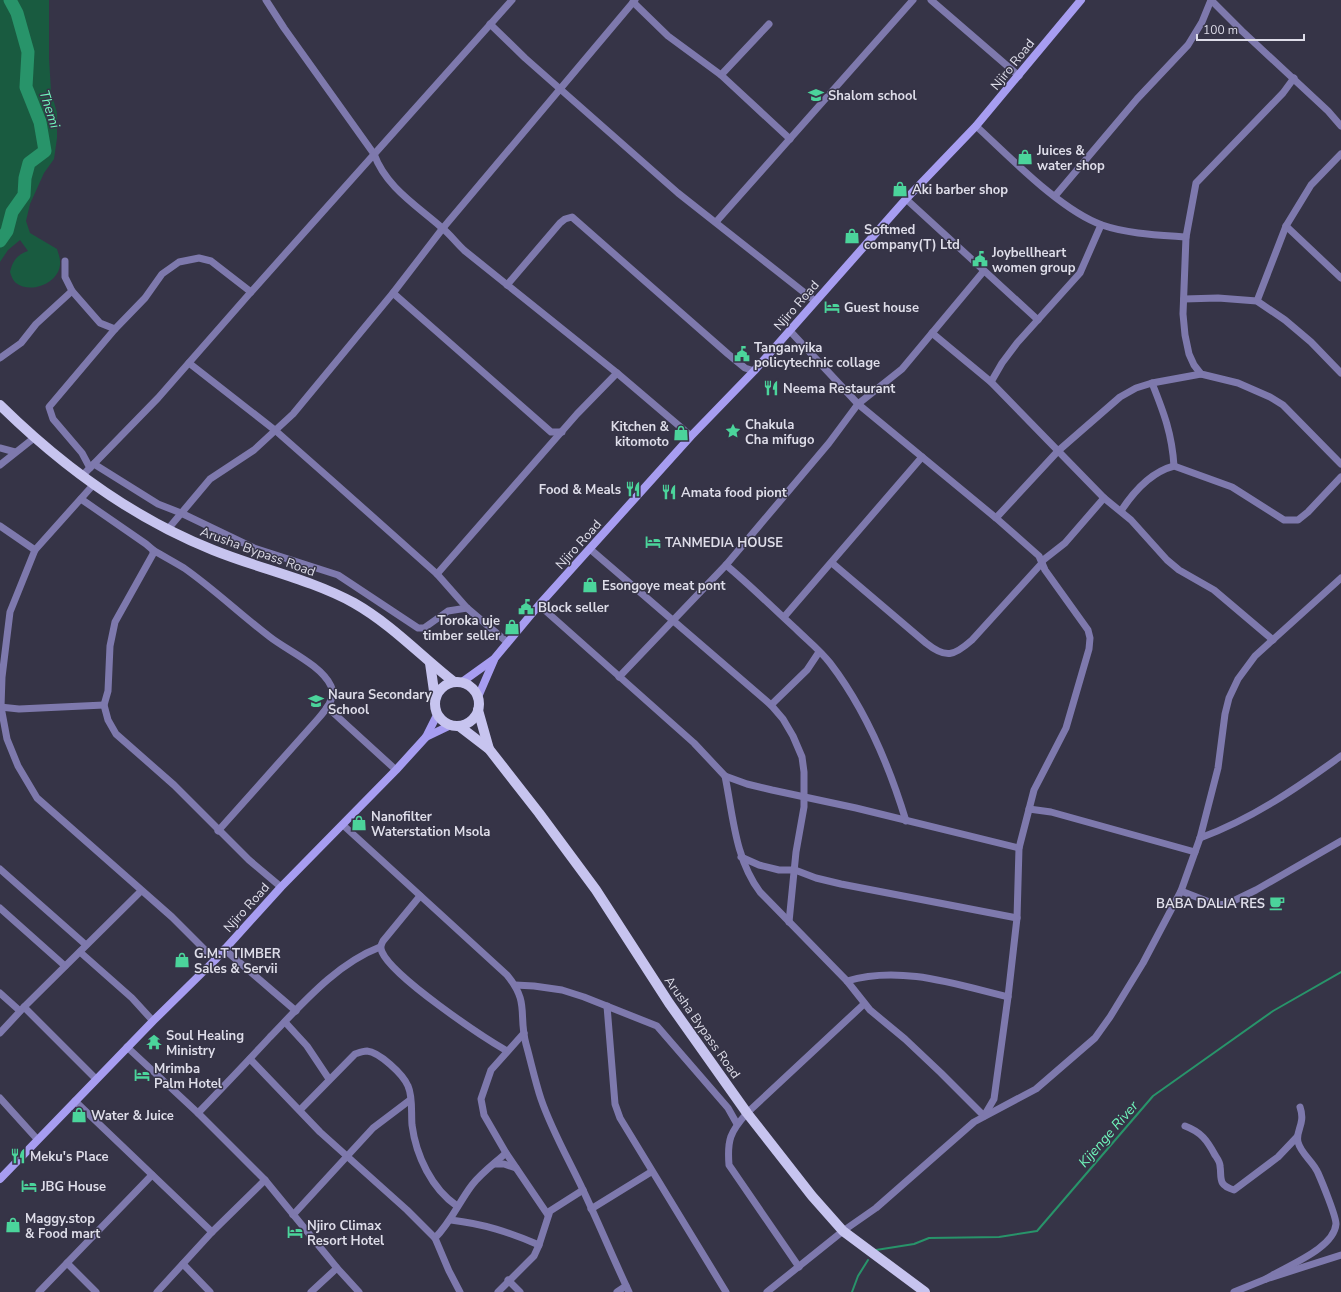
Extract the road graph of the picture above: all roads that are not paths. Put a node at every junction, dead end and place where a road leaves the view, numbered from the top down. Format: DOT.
graph roads {
  1 [pos="266,0"];
  2 [pos="512,0"];
  3 [pos="913,0"];
  4 [pos="931,0"];
  5 [pos="1082,0"];
  6 [pos="1211,0"];
  7 [pos="634,1"];
  8 [pos="490,24"];
  9 [pos="769,24"];
  10 [pos="721,75"];
  11 [pos="1019,76"];
  12 [pos="1294,78"];
  13 [pos="560,88"];
  14 [pos="976,126"];
  15 [pos="1341,126"];
  16 [pos="790,139"];
  17 [pos="374,154"];
  18 [pos="1341,154"];
  19 [pos="1055,196"];
  20 [pos="906,199"];
  21 [pos="716,222"];
  22 [pos="1101,224"];
  23 [pos="1286,226"];
  24 [pos="443,228"];
  25 [pos="1186,237"];
  26 [pos="66,261"];
  27 [pos="983,272"];
  28 [pos="1341,278"];
  29 [pos="507,285"];
  30 [pos="72,291"];
  31 [pos="251,292"];
  32 [pos="393,293"];
  33 [pos="1184,299"];
  34 [pos="815,301"];
  35 [pos="1257,301"];
  36 [pos="1038,320"];
  37 [pos="115,328"];
  38 [pos="790,331"];
  39 [pos="932,333"];
  40 [pos="0,358"];
  41 [pos="189,363"];
  42 [pos="754,372"];
  43 [pos="617,373"];
  44 [pos="1341,373"];
  45 [pos="1201,374"];
  46 [pos="990,382"];
  47 [pos="1152,383"];
  48 [pos="858,404"];
  49 [pos="0,405"];
  50 [pos="276,431"];
  51 [pos="562,432"];
  52 [pos="691,436"];
  53 [pos="34,438"];
  54 [pos="0,448"];
  55 [pos="1058,451"];
  56 [pos="16,452"];
  57 [pos="922,457"];
  58 [pos="1341,464"];
  59 [pos="0,466"];
  60 [pos="92,466"];
  61 [pos="1174,466"];
  62 [pos="82,476"];
  63 [pos="1341,477"];
  64 [pos="94,484"];
  65 [pos="1104,498"];
  66 [pos="81,500"];
  67 [pos="1121,511"];
  68 [pos="181,513"];
  69 [pos="996,518"];
  70 [pos="0,526"];
  71 [pos="168,529"];
  72 [pos="590,548"];
  73 [pos="35,550"];
  74 [pos="152,550"];
  75 [pos="1042,562"];
  76 [pos="832,563"];
  77 [pos="726,565"];
  78 [pos="437,574"];
  79 [pos="1341,578"];
  80 [pos="539,605"];
  81 [pos="467,608"];
  82 [pos="784,617"];
  83 [pos="673,622"];
  84 [pos="1273,640"];
  85 [pos="507,642"];
  86 [pos="819,652"];
  87 [pos="494,659"];
  88 [pos="430,663"];
  89 [pos="619,677"];
  90 [pos="458,682"];
  91 [pos="478,697"];
  92 [pos="435,698"];
  93 [pos="104,705"];
  94 [pos="770,705"];
  95 [pos="1,707"];
  96 [pos="327,708"];
  97 [pos="478,710"];
  98 [pos="437,715"];
  99 [pos="455,725"];
  100 [pos="426,737"];
  101 [pos="489,749"];
  102 [pos="1341,756"];
  103 [pos="396,770"];
  104 [pos="725,776"];
  105 [pos="805,798"];
  106 [pos="1029,809"];
  107 [pos="906,821"];
  108 [pos="343,824"];
  109 [pos="218,831"];
  110 [pos="1200,838"];
  111 [pos="1341,841"];
  112 [pos="1019,848"];
  113 [pos="1195,852"];
  114 [pos="741,857"];
  115 [pos="0,869"];
  116 [pos="795,870"];
  117 [pos="281,887"];
  118 [pos="141,891"];
  119 [pos="1181,891"];
  120 [pos="420,896"];
  121 [pos="0,908"];
  122 [pos="1017,918"];
  123 [pos="789,922"];
  124 [pos="86,945"];
  125 [pos="380,947"];
  126 [pos="224,949"];
  127 [pos="80,952"];
  128 [pos="215,960"];
  129 [pos="65,966"];
  130 [pos="847,981"];
  131 [pos="515,985"];
  132 [pos="0,993"];
  133 [pos="1008,997"];
  134 [pos="864,1004"];
  135 [pos="607,1006"];
  136 [pos="22,1009"];
  137 [pos="296,1011"];
  138 [pos="152,1021"];
  139 [pos="285,1022"];
  140 [pos="0,1033"];
  141 [pos="524,1033"];
  142 [pos="127,1047"];
  143 [pos="507,1051"];
  144 [pos="250,1058"];
  145 [pos="96,1079"];
  146 [pos="329,1079"];
  147 [pos="0,1098"];
  148 [pos="410,1100"];
  149 [pos="75,1101"];
  150 [pos="1300,1107"];
  151 [pos="300,1110"];
  152 [pos="198,1112"];
  153 [pos="747,1113"];
  154 [pos="984,1116"];
  155 [pos="737,1124"];
  156 [pos="1185,1126"];
  157 [pos="1298,1137"];
  158 [pos="37,1139"];
  159 [pos="506,1152"];
  160 [pos="346,1157"];
  161 [pos="494,1164"];
  162 [pos="517,1168"];
  163 [pos="651,1172"];
  164 [pos="152,1175"];
  165 [pos="0,1179"];
  166 [pos="265,1180"];
  167 [pos="583,1190"];
  168 [pos="457,1206"];
  169 [pos="591,1209"];
  170 [pos="293,1215"];
  171 [pos="548,1215"];
  172 [pos="451,1220"];
  173 [pos="843,1231"];
  174 [pos="212,1232"];
  175 [pos="435,1238"];
  176 [pos="540,1245"];
  177 [pos="1341,1255"];
  178 [pos="67,1263"];
  179 [pos="183,1264"];
  180 [pos="799,1267"];
  181 [pos="337,1268"];
  182 [pos="1266,1279"];
  183 [pos="508,1280"];
  184 [pos="628,1289"];
  185 [pos="39,1292"];
  186 [pos="96,1292"];
  187 [pos="157,1292"];
  188 [pos="210,1292"];
  189 [pos="311,1292"];
  190 [pos="359,1292"];
  191 [pos="460,1292"];
  192 [pos="498,1292"];
  193 [pos="520,1292"];
  194 [pos="617,1292"];
  195 [pos="726,1292"];
  196 [pos="767,1292"];
  197 [pos="925,1292"];
  198 [pos="1234,1292"];
  1 -- 17 [label="street"];
  2 -- 8 [label="street"];
  3 -- 16 [label="street"];
  4 -- 11 [label="street"];
  5 -- 11 [label="street, Njiro Road"];
  6 -- 12 [label="street"];
  6 -- 19 [label="street"];
  7 -- 10 [label="street"];
  7 -- 13 [label="street"];
  8 -- 13 [label="street"];
  8 -- 17 [label="street"];
  9 -- 10 [label="street"];
  10 -- 16 [label="street"];
  11 -- 14 [label="street, Njiro Road"];
  12 -- 15 [label="street"];
  12 -- 25 [label="street"];
  13 -- 21 [label="street"];
  13 -- 24 [label="street"];
  14 -- 19 [label="street"];
  14 -- 20 [label="street, Njiro Road"];
  16 -- 21 [label="street"];
  17 -- 24 [label="street"];
  17 -- 31 [label="street"];
  18 -- 23 [label="street"];
  19 -- 22 [label="street"];
  20 -- 27 [label="street"];
  20 -- 34 [label="street, Njiro Road"];
  21 -- 34 [label="street"];
  22 -- 25 [label="street"];
  22 -- 36 [label="street"];
  23 -- 28 [label="street"];
  23 -- 35 [label="street"];
  24 -- 29 [label="street"];
  24 -- 32 [label="street"];
  25 -- 33 [label="street"];
  26 -- 30 [label="street"];
  27 -- 36 [label="street"];
  27 -- 39 [label="street"];
  29 -- 42 [label="street"];
  29 -- 43 [label="street"];
  30 -- 37 [label="street"];
  30 -- 40 [label="street"];
  31 -- 37 [label="street"];
  31 -- 41 [label="street"];
  32 -- 50 [label="street"];
  32 -- 51 [label="street"];
  33 -- 35 [label="street"];
  33 -- 45 [label="street"];
  34 -- 38 [label="street, Njiro Road"];
  35 -- 44 [label="street"];
  36 -- 46 [label="street"];
  37 -- 60 [label="street"];
  38 -- 42 [label="street, Njiro Road"];
  38 -- 48 [label="street"];
  39 -- 46 [label="street"];
  39 -- 48 [label="street"];
  41 -- 50 [label="street"];
  41 -- 60 [label="street"];
  42 -- 52 [label="street, Njiro Road"];
  43 -- 51 [label="street"];
  43 -- 52 [label="street"];
  45 -- 47 [label="street"];
  45 -- 58 [label="street"];
  46 -- 55 [label="street"];
  47 -- 55 [label="street"];
  47 -- 61 [label="street"];
  48 -- 57 [label="street"];
  48 -- 77 [label="street"];
  49 -- 53 [label="main road, Arusha Bypass Road"];
  50 -- 68 [label="street"];
  50 -- 78 [label="street"];
  51 -- 78 [label="street"];
  52 -- 72 [label="street, Njiro Road"];
  53 -- 56 [label="street"];
  53 -- 62 [label="main road, Arusha Bypass Road"];
  54 -- 56 [label="street"];
  55 -- 65 [label="street"];
  55 -- 69 [label="street"];
  56 -- 59 [label="street"];
  57 -- 69 [label="street"];
  57 -- 76 [label="street"];
  60 -- 62 [label="street"];
  60 -- 68 [label="street"];
  61 -- 63 [label="street"];
  61 -- 67 [label="street"];
  62 -- 64 [label="main road, Arusha Bypass Road"];
  64 -- 66 [label="street"];
  64 -- 71 [label="main road, Arusha Bypass Road"];
  65 -- 67 [label="street"];
  65 -- 75 [label="street"];
  66 -- 73 [label="street"];
  66 -- 74 [label="street"];
  67 -- 84 [label="street"];
  68 -- 71 [label="street"];
  68 -- 81 [label="street"];
  69 -- 75 [label="street"];
  70 -- 73 [label="street"];
  71 -- 88 [label="main road, Arusha Bypass Road"];
  72 -- 80 [label="street, Njiro Road"];
  72 -- 83 [label="street"];
  73 -- 95 [label="street"];
  74 -- 93 [label="street"];
  74 -- 96 [label="street"];
  75 -- 76 [label="street"];
  75 -- 106 [label="street"];
  76 -- 82 [label="street"];
  77 -- 82 [label="street"];
  77 -- 83 [label="street"];
  78 -- 81 [label="street"];
  79 -- 84 [label="street"];
  80 -- 85 [label="street, Njiro Road"];
  80 -- 89 [label="street"];
  81 -- 85 [label="street"];
  82 -- 86 [label="street"];
  83 -- 89 [label="street"];
  83 -- 94 [label="street"];
  84 -- 110 [label="street"];
  85 -- 87 [label="street, Njiro Road"];
  86 -- 94 [label="street"];
  86 -- 107 [label="street"];
  87 -- 90 [label="street, Njiro Road"];
  87 -- 91 [label="street, Njiro Road"];
  88 -- 90 [label="main road, Arusha Bypass Road"];
  88 -- 92 [label="main road"];
  89 -- 104 [label="street"];
  90 -- 91 [label="main road, Arusha Bypass Road"];
  90 -- 92 [label="main road"];
  91 -- 97 [label="main road, Arusha Bypass Road"];
  92 -- 98 [label="main road"];
  93 -- 95 [label="street"];
  93 -- 109 [label="street"];
  94 -- 105 [label="street"];
  95 -- 118 [label="street"];
  96 -- 103 [label="street"];
  96 -- 109 [label="street"];
  97 -- 99 [label="main road"];
  97 -- 101 [label="main road, Arusha Bypass Road"];
  98 -- 99 [label="main road, Arusha Bypass Road"];
  98 -- 100 [label="street, Njiro Road"];
  99 -- 100 [label="street, Njiro Road"];
  99 -- 101 [label="main road, Arusha Bypass Road"];
  100 -- 103 [label="street, Njiro Road"];
  101 -- 153 [label="main road, Arusha Bypass Road"];
  102 -- 110 [label="street"];
  103 -- 108 [label="street, Njiro Road"];
  104 -- 105 [label="street"];
  104 -- 114 [label="street"];
  105 -- 107 [label="street"];
  105 -- 116 [label="street"];
  106 -- 112 [label="street"];
  106 -- 113 [label="street"];
  107 -- 112 [label="street"];
  108 -- 117 [label="street, Njiro Road"];
  108 -- 120 [label="street"];
  109 -- 117 [label="street"];
  110 -- 113 [label="street"];
  111 -- 119 [label="street"];
  112 -- 122 [label="street"];
  113 -- 119 [label="street"];
  114 -- 116 [label="street"];
  114 -- 123 [label="street"];
  115 -- 124 [label="street"];
  116 -- 122 [label="street"];
  116 -- 123 [label="street"];
  117 -- 126 [label="street, Njiro Road"];
  118 -- 124 [label="street"];
  118 -- 128 [label="street"];
  119 -- 154 [label="street"];
  120 -- 125 [label="street"];
  120 -- 131 [label="street"];
  121 -- 129 [label="street"];
  122 -- 133 [label="street"];
  123 -- 130 [label="street"];
  124 -- 127 [label="street"];
  125 -- 137 [label="street"];
  125 -- 143 [label="street"];
  126 -- 128 [label="street, Njiro Road"];
  126 -- 137 [label="street"];
  127 -- 129 [label="street"];
  127 -- 138 [label="street"];
  128 -- 138 [label="street, Njiro Road"];
  129 -- 136 [label="street"];
  130 -- 133 [label="street"];
  130 -- 134 [label="street"];
  131 -- 135 [label="street"];
  131 -- 141 [label="street"];
  132 -- 136 [label="street"];
  133 -- 154 [label="street"];
  134 -- 153 [label="street"];
  134 -- 154 [label="street"];
  135 -- 155 [label="street"];
  135 -- 163 [label="street"];
  136 -- 140 [label="street"];
  136 -- 145 [label="street"];
  137 -- 139 [label="street"];
  138 -- 142 [label="street, Njiro Road"];
  139 -- 144 [label="street"];
  139 -- 146 [label="street"];
  141 -- 143 [label="street"];
  141 -- 167 [label="street"];
  142 -- 145 [label="street, Njiro Road"];
  142 -- 152 [label="street"];
  143 -- 159 [label="street"];
  144 -- 151 [label="street"];
  144 -- 152 [label="street"];
  145 -- 149 [label="street, Njiro Road"];
  146 -- 148 [label="street"];
  146 -- 151 [label="street"];
  147 -- 158 [label="street"];
  148 -- 160 [label="street"];
  148 -- 168 [label="street"];
  149 -- 158 [label="street, Njiro Road"];
  149 -- 164 [label="street"];
  150 -- 157 [label="street"];
  151 -- 160 [label="street"];
  152 -- 166 [label="street"];
  153 -- 155 [label="street"];
  153 -- 173 [label="main road, Arusha Bypass Road"];
  154 -- 173 [label="street"];
  155 -- 180 [label="street"];
  156 -- 157 [label="street"];
  157 -- 182 [label="street"];
  158 -- 165 [label="street, Njiro Road"];
  159 -- 161 [label="street"];
  159 -- 162 [label="street"];
  160 -- 170 [label="street"];
  160 -- 175 [label="street"];
  161 -- 162 [label="street"];
  161 -- 168 [label="street"];
  162 -- 171 [label="street"];
  163 -- 169 [label="street"];
  163 -- 195 [label="street"];
  164 -- 174 [label="street"];
  164 -- 178 [label="street"];
  166 -- 170 [label="street"];
  166 -- 174 [label="street"];
  167 -- 169 [label="street"];
  167 -- 171 [label="street"];
  168 -- 172 [label="street"];
  169 -- 184 [label="street"];
  170 -- 181 [label="street"];
  171 -- 176 [label="street"];
  172 -- 175 [label="street"];
  172 -- 176 [label="street"];
  173 -- 180 [label="street"];
  173 -- 197 [label="main road, Arusha Bypass Road"];
  174 -- 179 [label="street"];
  175 -- 191 [label="street"];
  176 -- 183 [label="street"];
  177 -- 182 [label="street"];
  178 -- 185 [label="street"];
  178 -- 186 [label="street"];
  179 -- 187 [label="street"];
  179 -- 188 [label="street"];
  180 -- 196 [label="street"];
  181 -- 189 [label="street"];
  181 -- 190 [label="street"];
  182 -- 198 [label="street"];
  183 -- 192 [label="street"];
  183 -- 193 [label="street"];
  184 -- 194 [label="street"];
}
